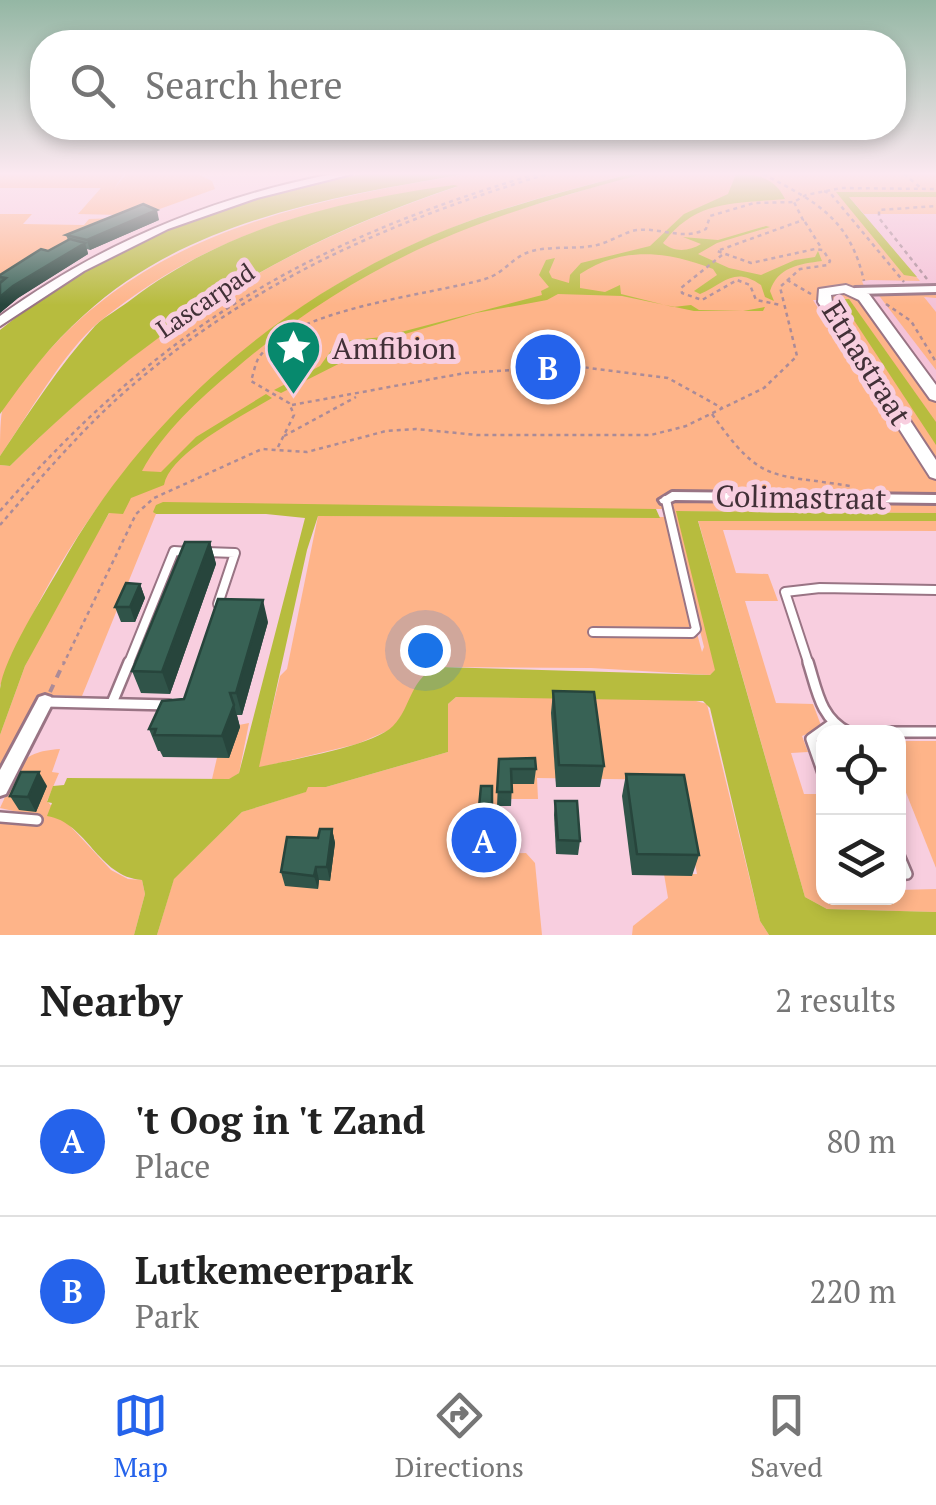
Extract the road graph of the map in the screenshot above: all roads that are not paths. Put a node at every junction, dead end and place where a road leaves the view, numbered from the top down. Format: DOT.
graph roads {
  1 [pos="187,218"];
  2 [pos="933,286"];
  3 [pos="860,287"];
  4 [pos="0,322"];
  5 [pos="936,396"];
  6 [pos="936,473"];
  7 [pos="936,499"];
  8 [pos="666,500"];
  9 [pos="936,590"];
  10 [pos="212,620"];
  11 [pos="593,632"];
  12 [pos="45,702"];
  13 [pos="112,703"];
  14 [pos="184,705"];
  15 [pos="832,724"];
  16 [pos="906,732"];
  17 [pos="936,732"];
  18 [pos="0,788"];
  19 [pos="0,817"];
  20 [pos="37,820"];
  1 -- 4 [label="street"];
  2 -- 3 [label="street"];
  3 -- 5 [label="street, Etnastraat"];
  3 -- 6 [label="street, Etnastraat"];
  7 -- 8 [label="street, Colimastraat"];
  8 -- 11 [label="lane"];
  9 -- 15 [label="lane"];
  10 -- 13 [label="lane"];
  12 -- 13 [label="lane"];
  12 -- 18 [label="street"];
  13 -- 14 [label="lane"];
  16 -- 17 [label="lane"];
  19 -- 20 [label="lane"];
}
